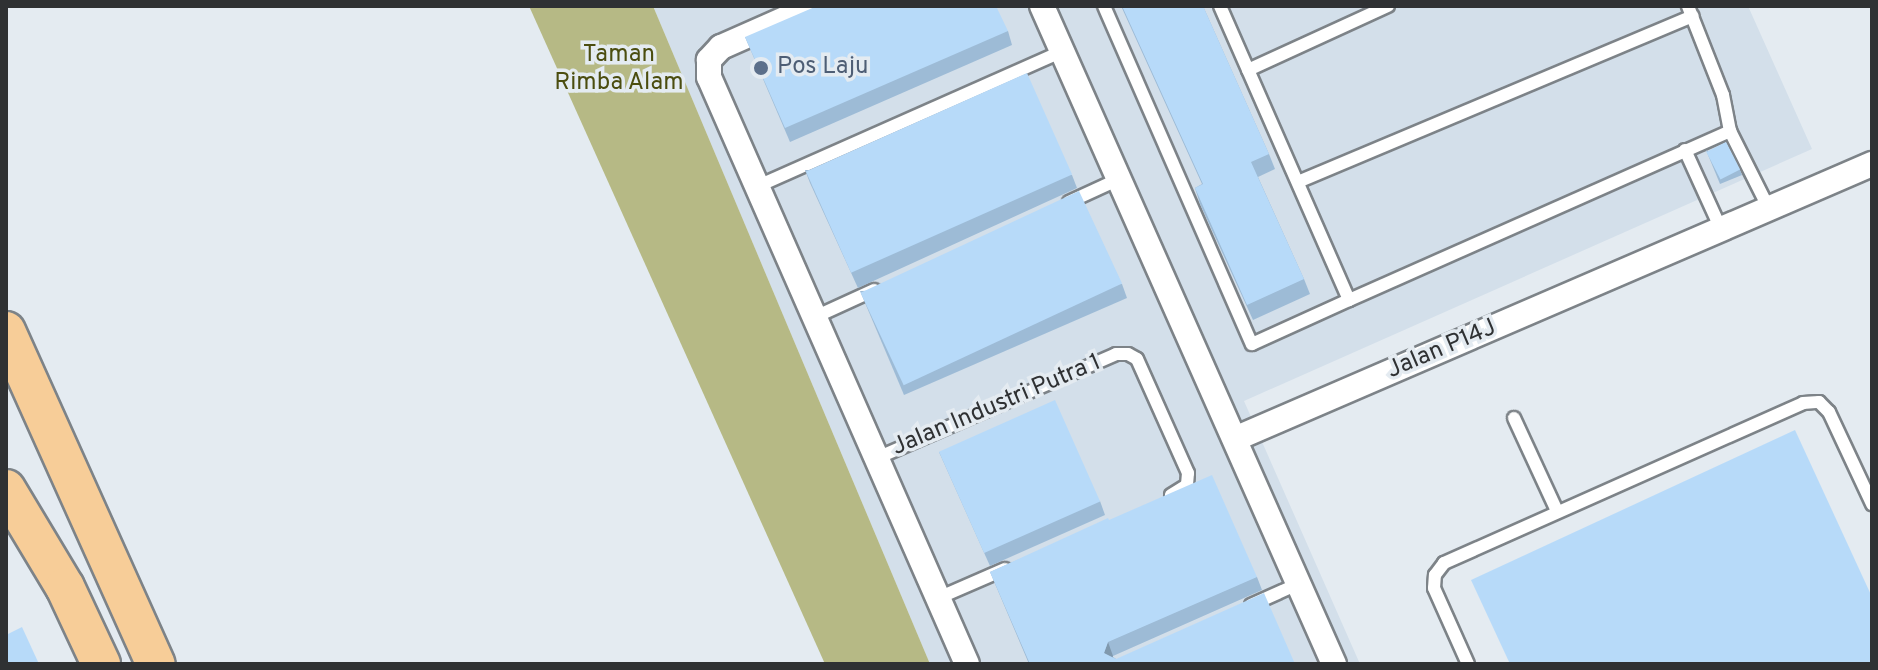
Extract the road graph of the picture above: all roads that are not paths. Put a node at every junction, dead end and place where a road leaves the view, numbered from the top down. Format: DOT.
graph roads {
  1 [pos="814,6"];
  2 [pos="1042,6"];
  3 [pos="1104,6"];
  4 [pos="1220,6"];
  5 [pos="1388,6"];
  6 [pos="1690,11"];
  7 [pos="1062,51"];
  8 [pos="1248,70"];
  9 [pos="1730,131"];
  10 [pos="1685,150"];
  11 [pos="1872,164"];
  12 [pos="1119,179"];
  13 [pos="1298,182"];
  14 [pos="758,186"];
  15 [pos="1061,205"];
  16 [pos="1769,209"];
  17 [pos="1721,229"];
  18 [pos="888,284"];
  19 [pos="1349,300"];
  20 [pos="815,317"];
  21 [pos="6,331"];
  22 [pos="1514,418"];
  23 [pos="1237,438"];
  24 [pos="877,458"];
  25 [pos="6,489"];
  26 [pos="1151,504"];
  27 [pos="1872,504"];
  28 [pos="1557,511"];
  29 [pos="1023,561"];
  30 [pos="1300,583"];
  31 [pos="938,598"];
  32 [pos="1243,608"];
  33 [pos="101,664"];
  34 [pos="156,664"];
  35 [pos="967,664"];
  36 [pos="1334,664"];
  37 [pos="1468,664"];
  1 -- 14 [label="street, Jalan Industri Putra 1"];
  2 -- 7 [label="street"];
  3 -- 19 [label="lane"];
  4 -- 8 [label="lane"];
  5 -- 8 [label="lane"];
  6 -- 9 [label="lane"];
  6 -- 13 [label="lane"];
  7 -- 12 [label="street"];
  7 -- 14 [label="lane"];
  8 -- 13 [label="lane"];
  9 -- 10 [label="lane"];
  9 -- 16 [label="lane"];
  10 -- 17 [label="lane"];
  10 -- 19 [label="lane"];
  11 -- 16 [label="street, Jalan P14J"];
  12 -- 15 [label="lane"];
  12 -- 23 [label="street"];
  13 -- 19 [label="lane"];
  14 -- 20 [label="street, Jalan Industri Putra 1"];
  16 -- 17 [label="street, Jalan P14J"];
  17 -- 23 [label="street, Jalan P14J"];
  18 -- 20 [label="lane"];
  20 -- 24 [label="street, Jalan Industri Putra 1"];
  21 -- 34 [label="main road"];
  22 -- 28 [label="lane"];
  23 -- 30 [label="street"];
  24 -- 26 [label="lane, Jalan Industri Putra 1"];
  24 -- 31 [label="street, Jalan Industri Putra 1"];
  25 -- 33 [label="main road"];
  27 -- 28 [label="lane"];
  28 -- 37 [label="lane"];
  29 -- 31 [label="lane"];
  30 -- 32 [label="lane"];
  30 -- 36 [label="street"];
  31 -- 35 [label="street, Jalan Industri Putra 1"];
}
